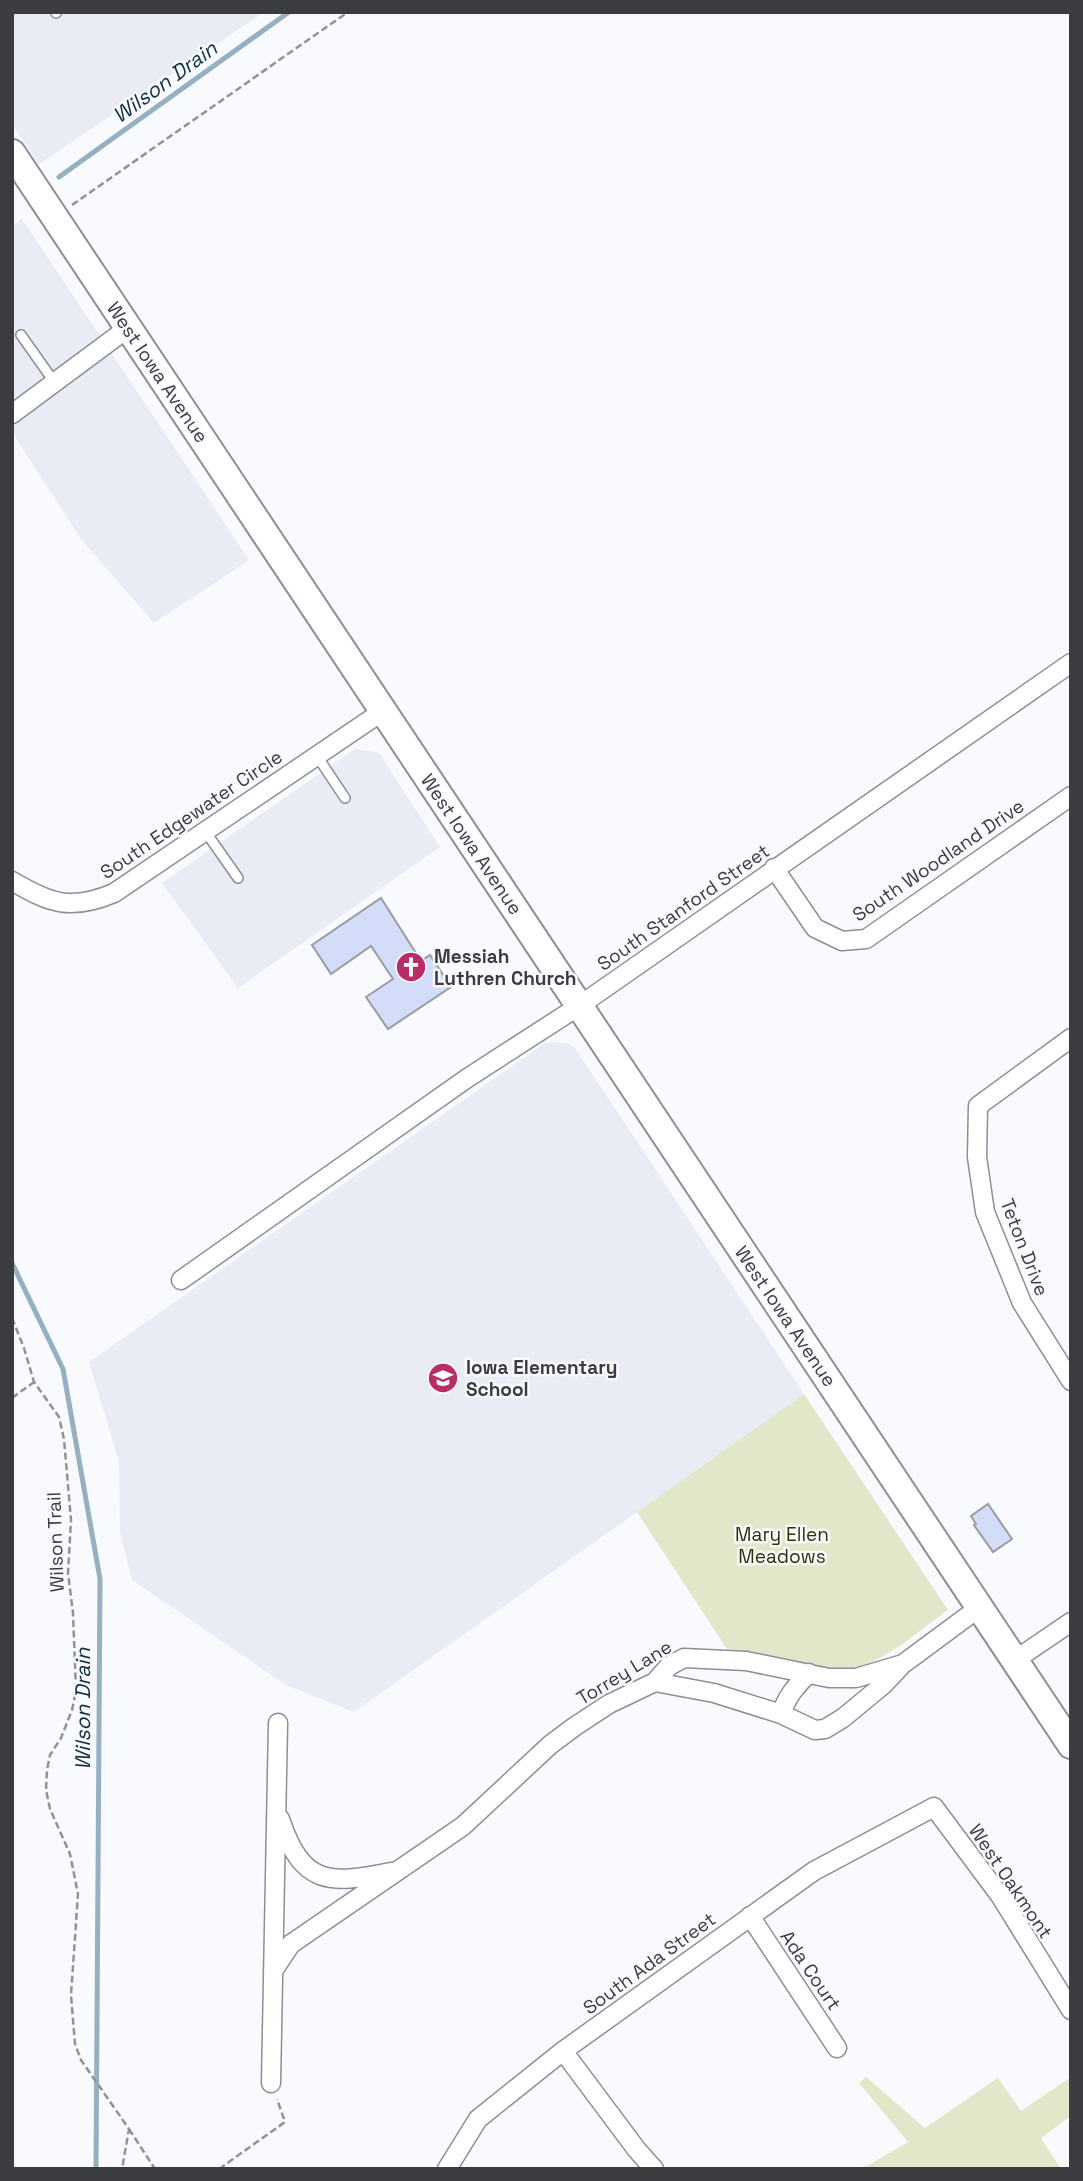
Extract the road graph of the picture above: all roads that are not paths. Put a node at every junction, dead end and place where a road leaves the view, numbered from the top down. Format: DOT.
graph roads {
  1 [pos="12,153"];
  2 [pos="128,328"];
  3 [pos="21,335"];
  4 [pos="55,383"];
  5 [pos="12,414"];
  6 [pos="1071,663"];
  7 [pos="383,711"];
  8 [pos="317,756"];
  9 [pos="1071,796"];
  10 [pos="345,798"];
  11 [pos="205,831"];
  12 [pos="774,868"];
  13 [pos="238,878"];
  14 [pos="12,881"];
  15 [pos="579,1006"];
  16 [pos="1071,1038"];
  17 [pos="181,1280"];
  18 [pos="1071,1381"];
  19 [pos="979,1608"];
  20 [pos="1071,1622"];
  21 [pos="1015,1660"];
  22 [pos="903,1664"];
  23 [pos="809,1673"];
  24 [pos="655,1682"];
  25 [pos="782,1714"];
  26 [pos="278,1723"];
  27 [pos="1071,1745"];
  28 [pos="276,1806"];
  29 [pos="902,1824"];
  30 [pos="401,1870"];
  31 [pos="750,1916"];
  32 [pos="273,1971"];
  33 [pos="1071,2010"];
  34 [pos="837,2048"];
  35 [pos="563,2051"];
  36 [pos="271,2083"];
  37 [pos="447,2169"];
  38 [pos="654,2169"];
  1 -- 2 [label="street, West Iowa Avenue"];
  2 -- 4 [label="street"];
  2 -- 7 [label="street, West Iowa Avenue"];
  3 -- 4 [label="lane"];
  4 -- 5 [label="street"];
  6 -- 12 [label="street, South Stanford Street"];
  7 -- 8 [label="street, South Edgewater Circle"];
  7 -- 15 [label="street, West Iowa Avenue"];
  8 -- 10 [label="lane"];
  8 -- 11 [label="street, South Edgewater Circle"];
  9 -- 12 [label="street, South Woodland Drive"];
  11 -- 13 [label="lane"];
  11 -- 14 [label="street, South Edgewater Circle"];
  12 -- 15 [label="street, South Stanford Street"];
  15 -- 17 [label="street, South Stanford Street"];
  15 -- 19 [label="street, West Iowa Avenue"];
  16 -- 18 [label="street, Teton Drive"];
  19 -- 21 [label="street, West Iowa Avenue"];
  19 -- 22 [label="street, Torrey Lane"];
  20 -- 21 [label="street"];
  21 -- 27 [label="street, West Iowa Avenue"];
  22 -- 23 [label="street, Torrey Lane"];
  22 -- 25 [label="street"];
  23 -- 24 [label="street, Torrey Lane"];
  23 -- 25 [label="street"];
  24 -- 25 [label="street"];
  24 -- 30 [label="street, Torrey Lane"];
  26 -- 28 [label="street"];
  28 -- 30 [label="street"];
  28 -- 32 [label="street"];
  29 -- 31 [label="street, South Ada Street"];
  29 -- 33 [label="street, West Oakmont"];
  30 -- 32 [label="street, Torrey Lane"];
  31 -- 34 [label="street, Ada Court"];
  31 -- 35 [label="street, South Ada Street"];
  32 -- 36 [label="street"];
  35 -- 37 [label="street, South Ada Street"];
  35 -- 38 [label="street"];
}
